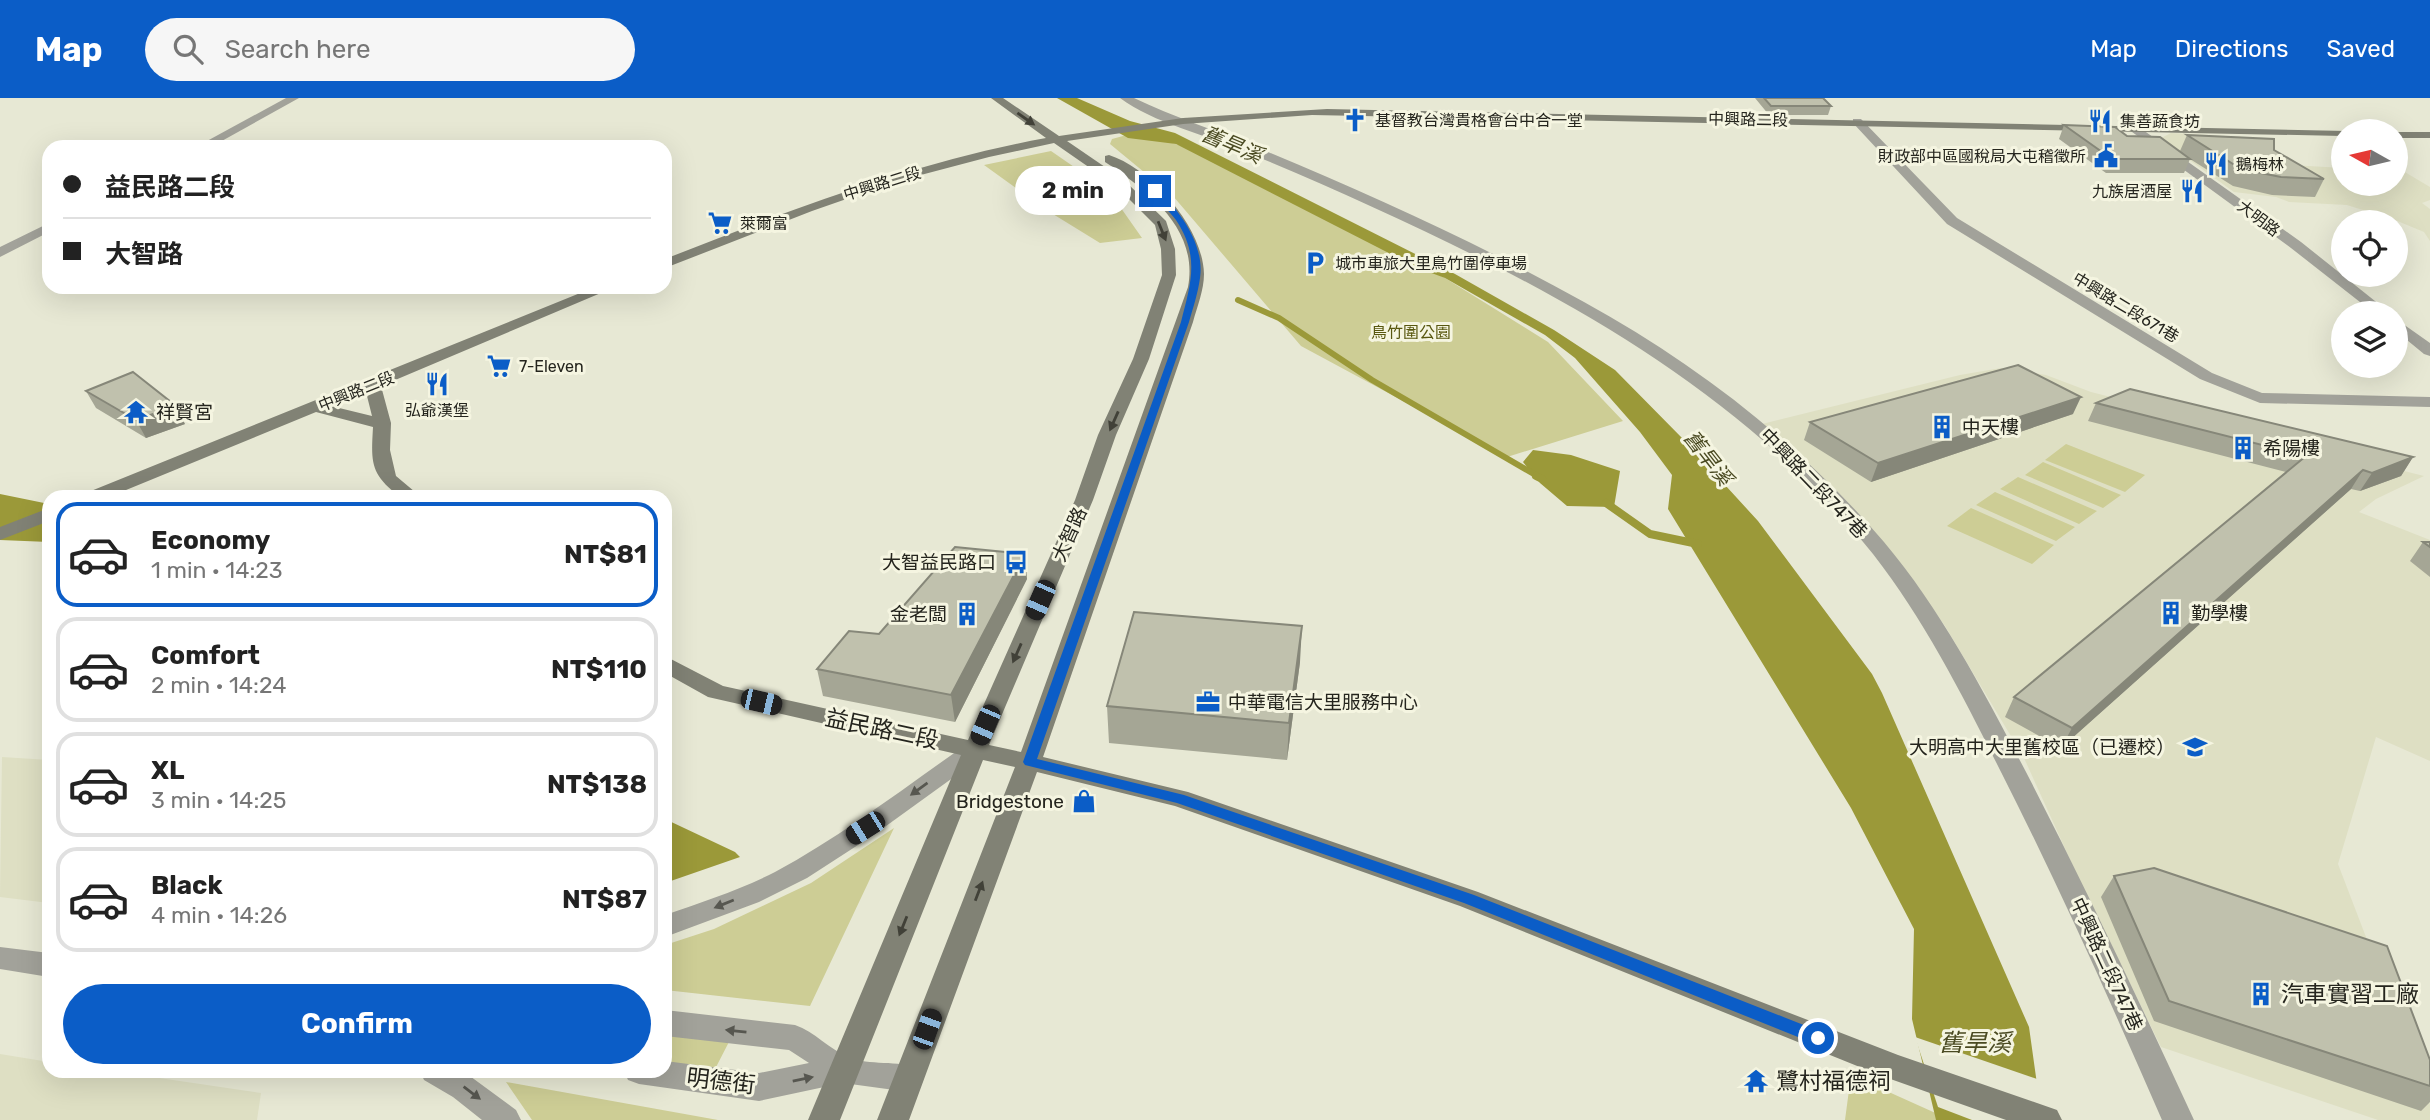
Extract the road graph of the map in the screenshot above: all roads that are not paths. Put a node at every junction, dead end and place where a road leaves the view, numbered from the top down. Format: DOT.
graph roads {
  1 [pos="294,98"];
  2 [pos="996,98"];
  3 [pos="1016,98"];
  4 [pos="1125,98"];
  5 [pos="1857,121"];
  6 [pos="1177,122"];
  7 [pos="2132,127"];
  8 [pos="2331,133"];
  9 [pos="2408,135"];
  10 [pos="2430,135"];
  11 [pos="1064,139"];
  12 [pos="215,140"];
  13 [pos="42,231"];
  14 [pos="0,253"];
  15 [pos="672,261"];
  16 [pos="591,294"];
  17 [pos="2368,301"];
  18 [pos="2408,334"];
  19 [pos="2430,351"];
  20 [pos="372,384"];
  21 [pos="2430,402"];
  22 [pos="317,407"];
  23 [pos="382,423"];
  24 [pos="110,490"];
  25 [pos="403,490"];
  26 [pos="42,517"];
  27 [pos="0,534"];
  28 [pos="672,667"];
  29 [pos="975,750"];
  30 [pos="1029,762"];
  31 [pos="672,923"];
  32 [pos="0,958"];
  33 [pos="42,964"];
  34 [pos="672,1024"];
  35 [pos="844,1070"];
  36 [pos="672,1075"];
  37 [pos="448,1078"];
  38 [pos="909,1079"];
  39 [pos="505,1120"];
  40 [pos="824,1120"];
  41 [pos="893,1120"];
  42 [pos="2046,1120"];
  43 [pos="2178,1120"];
  1 -- 12 [label="street"];
  2 -- 11 [label="street, 大智路, one-way"];
  3 -- 11 [label="street, 大智路"];
  4 -- 6 [label="street, 中興路二段747巷"];
  5 -- 6 [label="street, 中興路二段"];
  5 -- 7 [label="street, 中興路二段"];
  5 -- 21 [label="street, 中興路二段671巷"];
  6 -- 11 [label="street, 中興路二段"];
  6 -- 43 [label="street, 中興路二段747巷"];
  7 -- 8 [label="street, 中興路二段"];
  7 -- 17 [label="street, 大明路"];
  9 -- 10 [label="street"];
  11 -- 15 [label="street, 中興路二段"];
  11 -- 29 [label="street, 大智路, one-way"];
  11 -- 30 [label="street, 大智路"];
  13 -- 14 [label="street"];
  16 -- 20 [label="street, 中興路二段"];
  18 -- 19 [label="street"];
  20 -- 22 [label="street, 中興路二段"];
  20 -- 23 [label="street"];
  22 -- 23 [label="street"];
  22 -- 24 [label="street, 中興路二段"];
  23 -- 25 [label="street"];
  26 -- 27 [label="street"];
  28 -- 29 [label="street, 益民路二段"];
  29 -- 30 [label="street, 益民路二段"];
  29 -- 31 [label="street, one-way"];
  29 -- 35 [label="street, 大智路, one-way"];
  38 -- 30 [label="street, 大智路, one-way"];
  30 -- 42 [label="street, 益民路二段"];
  32 -- 33 [label="street"];
  35 -- 34 [label="street, 明德街, one-way"];
  36 -- 35 [label="street, 明德街, one-way"];
  35 -- 38 [label="street, 明德街"];
  35 -- 40 [label="street, 大智路"];
  37 -- 39 [label="street, one-way"];
  38 -- 41 [label="street, 大智路"];
}
